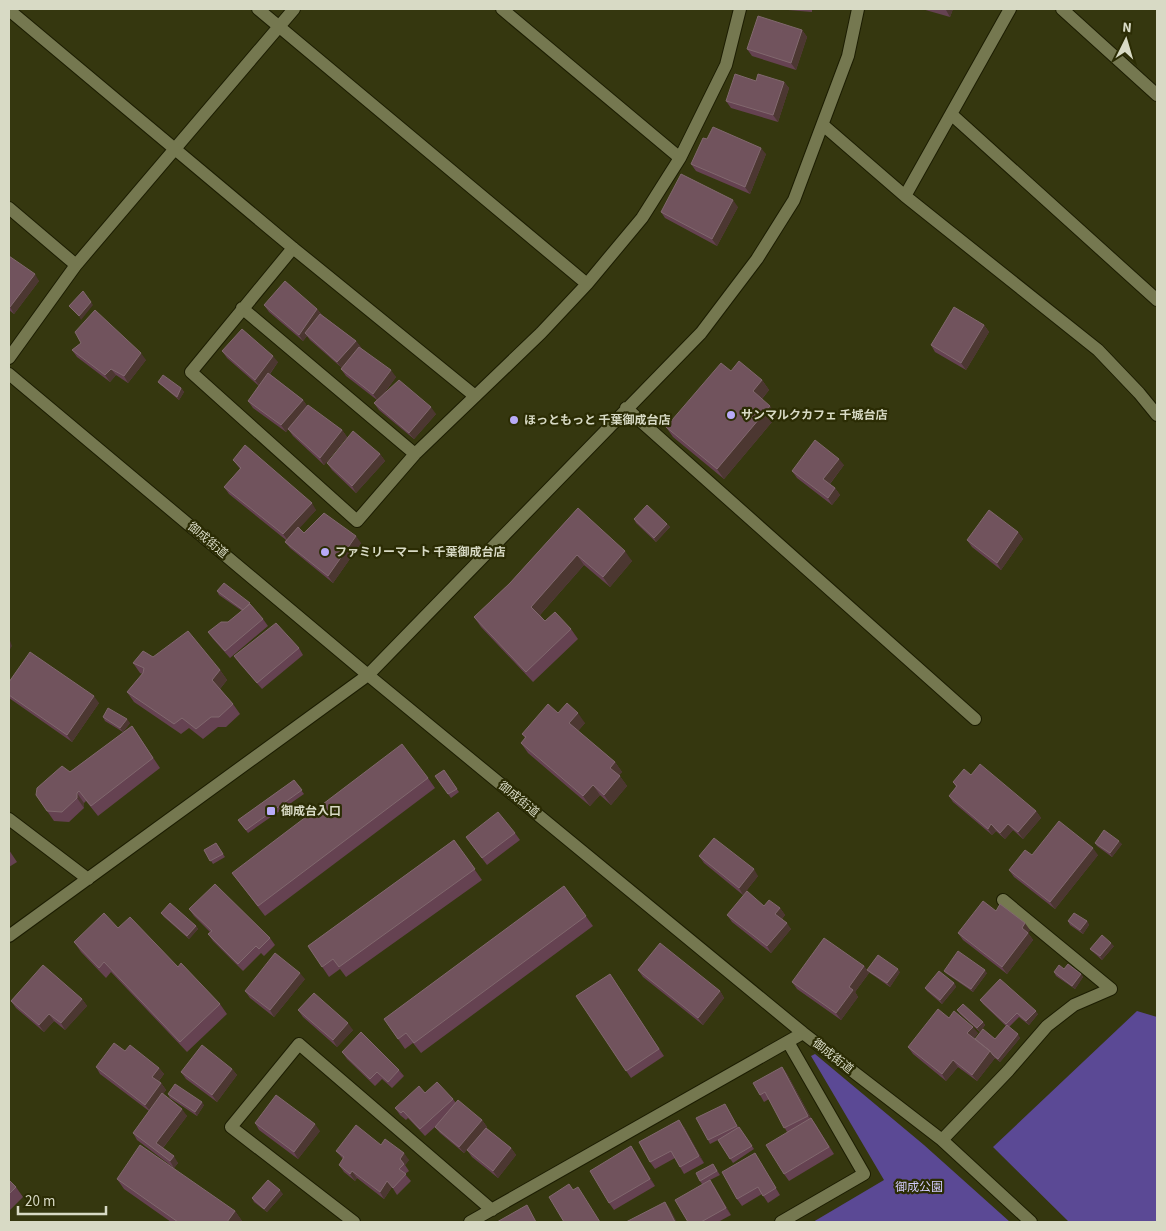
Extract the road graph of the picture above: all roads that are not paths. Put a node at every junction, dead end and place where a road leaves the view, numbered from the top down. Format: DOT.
graph roads {
  1 [pos="258,9"];
  2 [pos="294,9"];
  3 [pos="502,9"];
  4 [pos="740,9"];
  5 [pos="858,9"];
  6 [pos="1010,9"];
  7 [pos="1062,9"];
  8 [pos="9,10"];
  9 [pos="279,26"];
  10 [pos="1157,96"];
  11 [pos="951,114"];
  12 [pos="823,125"];
  13 [pos="174,149"];
  14 [pos="680,158"];
  15 [pos="905,196"];
  16 [pos="9,208"];
  17 [pos="292,248"];
  18 [pos="76,265"];
  19 [pos="587,284"];
  20 [pos="1157,299"];
  21 [pos="242,308"];
  22 [pos="9,358"];
  23 [pos="9,374"];
  24 [pos="475,396"];
  25 [pos="626,408"];
  26 [pos="1157,415"];
  27 [pos="415,454"];
  28 [pos="368,675"];
  29 [pos="975,719"];
  30 [pos="9,819"];
  31 [pos="88,879"];
  32 [pos="1003,900"];
  33 [pos="9,936"];
  34 [pos="803,1033"];
  35 [pos="788,1042"];
  36 [pos="942,1140"];
  37 [pos="492,1210"];
  38 [pos="354,1222"];
  39 [pos="470,1222"];
  40 [pos="781,1222"];
  41 [pos="1031,1222"];
  1 -- 9 [label="street"];
  2 -- 9 [label="street"];
  3 -- 14 [label="street"];
  4 -- 14 [label="street"];
  5 -- 12 [label="street"];
  6 -- 11 [label="street"];
  7 -- 10 [label="street"];
  8 -- 13 [label="street"];
  9 -- 13 [label="street"];
  9 -- 19 [label="street"];
  11 -- 15 [label="street"];
  11 -- 20 [label="street"];
  12 -- 15 [label="street"];
  12 -- 25 [label="street"];
  13 -- 17 [label="street"];
  13 -- 18 [label="street"];
  14 -- 19 [label="street"];
  15 -- 26 [label="street"];
  16 -- 18 [label="street"];
  17 -- 21 [label="street"];
  17 -- 24 [label="street"];
  18 -- 22 [label="street"];
  19 -- 24 [label="street"];
  21 -- 27 [label="street"];
  21 -- 27 [label="street"];
  23 -- 28 [label="street, 御成街道"];
  24 -- 27 [label="street"];
  25 -- 28 [label="street"];
  25 -- 29 [label="street"];
  28 -- 31 [label="street"];
  28 -- 34 [label="street, 御成街道"];
  30 -- 31 [label="street"];
  31 -- 33 [label="street"];
  32 -- 36 [label="street"];
  34 -- 35 [label="street"];
  34 -- 36 [label="street, 御成街道"];
  35 -- 37 [label="street"];
  35 -- 40 [label="street"];
  36 -- 41 [label="street, 御成街道"];
  37 -- 38 [label="street"];
  37 -- 39 [label="street"];
}
